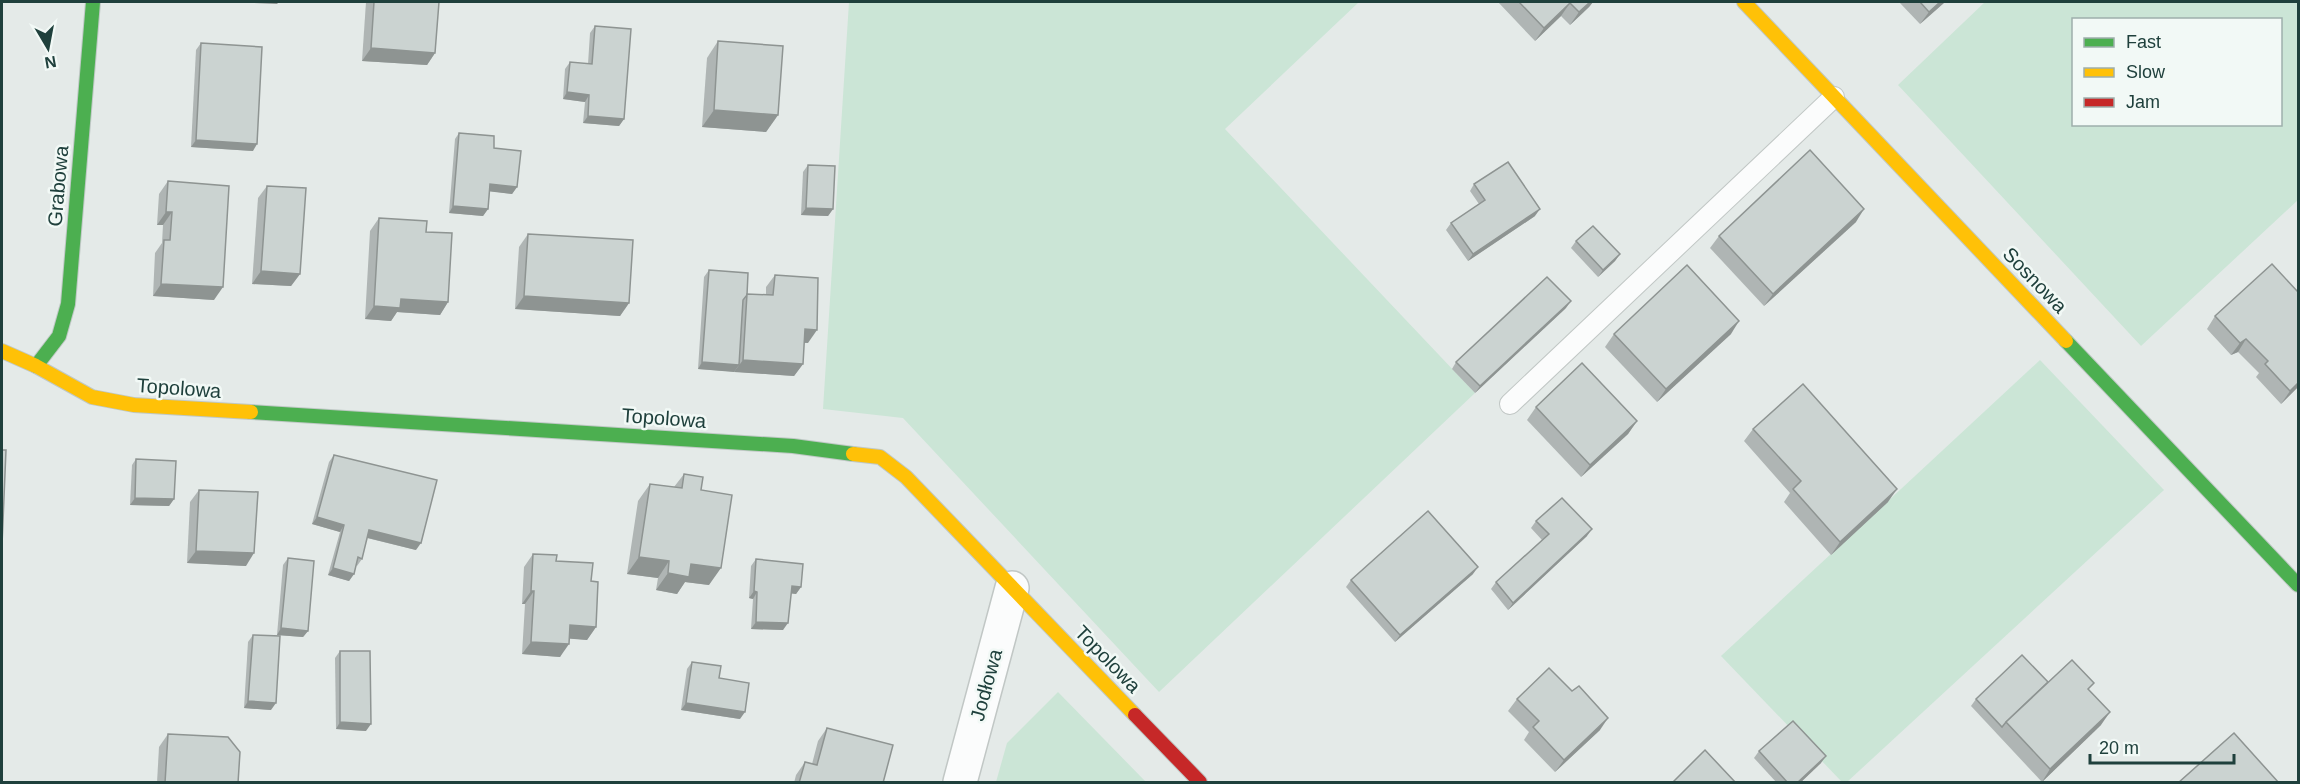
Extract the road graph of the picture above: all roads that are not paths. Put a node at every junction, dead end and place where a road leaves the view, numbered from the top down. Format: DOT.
graph roads {
  1 [pos="93,2"];
  2 [pos="1744,2"];
  3 [pos="1834,97"];
  4 [pos="2,351"];
  5 [pos="36,366"];
  6 [pos="1510,404"];
  7 [pos="2298,585"];
  8 [pos="1012,588"];
  9 [pos="960,783"];
  10 [pos="1200,783"];
  1 -- 5 [label="street, Grabowa"];
  2 -- 3 [label="street, Sosnowa"];
  3 -- 6 [label="lane"];
  3 -- 7 [label="street, Sosnowa"];
  4 -- 5 [label="street, Topolowa"];
  5 -- 8 [label="street, Topolowa"];
  8 -- 9 [label="street, Jodłowa"];
  8 -- 10 [label="street, Topolowa"];
}
